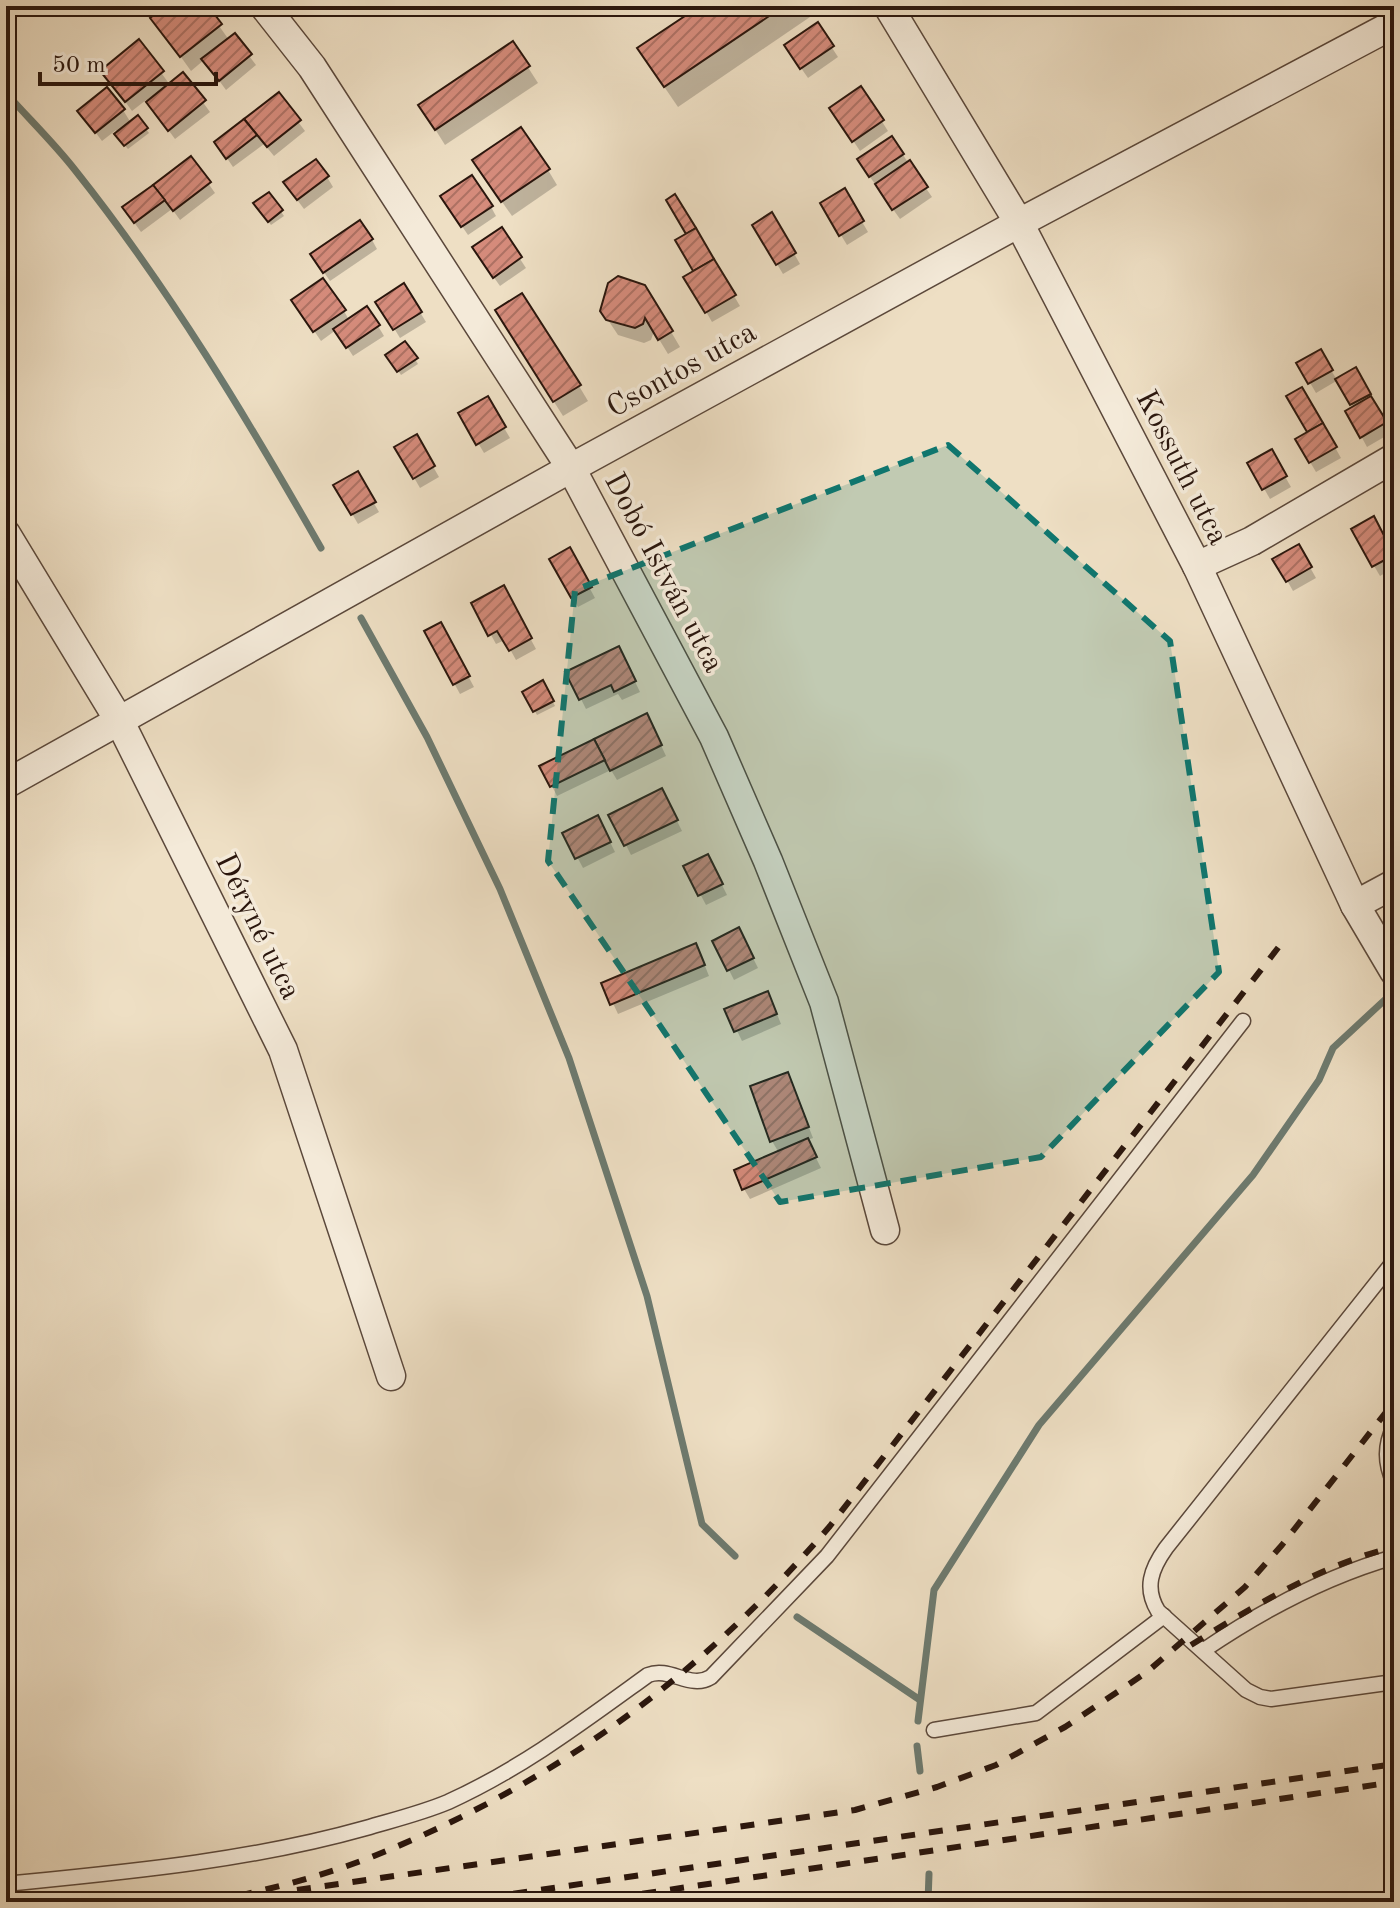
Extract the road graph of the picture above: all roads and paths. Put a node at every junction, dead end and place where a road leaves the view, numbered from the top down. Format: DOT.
graph roads {
  1 [pos="264,6"];
  2 [pos="888,6"];
  3 [pos="1394,24"];
  4 [pos="1019,223"];
  5 [pos="1394,458"];
  6 [pos="571,468"];
  7 [pos="6,534"];
  8 [pos="1197,566"];
  9 [pos="120,722"];
  10 [pos="6,784"];
  11 [pos="1394,884"];
  12 [pos="1355,905"];
  13 [pos="1394,971"];
  14 [pos="1243,1021"];
  15 [pos="885,1230"];
  16 [pos="1394,1261"];
  17 [pos="391,1376"];
  18 [pos="1394,1427"];
  19 [pos="1394,1483"];
  20 [pos="1394,1557"];
  21 [pos="1164,1616"];
  22 [pos="1204,1650"];
  23 [pos="1394,1682"];
  24 [pos="934,1730"];
  25 [pos="6,1884"];
  1 -- 6 [label="street, Dobó István utca"];
  2 -- 4 [label="street, Kossuth utca"];
  3 -- 4 [label="street, Csontos utca"];
  4 -- 6 [label="street, Csontos utca"];
  4 -- 8 [label="street, Kossuth utca"];
  5 -- 8 [label="street"];
  6 -- 9 [label="street, Csontos utca"];
  6 -- 15 [label="street, Dobó István utca"];
  7 -- 9 [label="street, Déryné utca"];
  8 -- 12 [label="street, Kossuth utca"];
  9 -- 10 [label="street, Csontos utca"];
  9 -- 17 [label="street, Déryné utca"];
  11 -- 12 [label="street"];
  12 -- 13 [label="street, Kossuth utca"];
  14 -- 25 [label="lane"];
  16 -- 21 [label="lane"];
  18 -- 19 [label="lane"];
  20 -- 22 [label="lane"];
  21 -- 22 [label="lane"];
  21 -- 24 [label="lane"];
  22 -- 23 [label="lane"];
}
